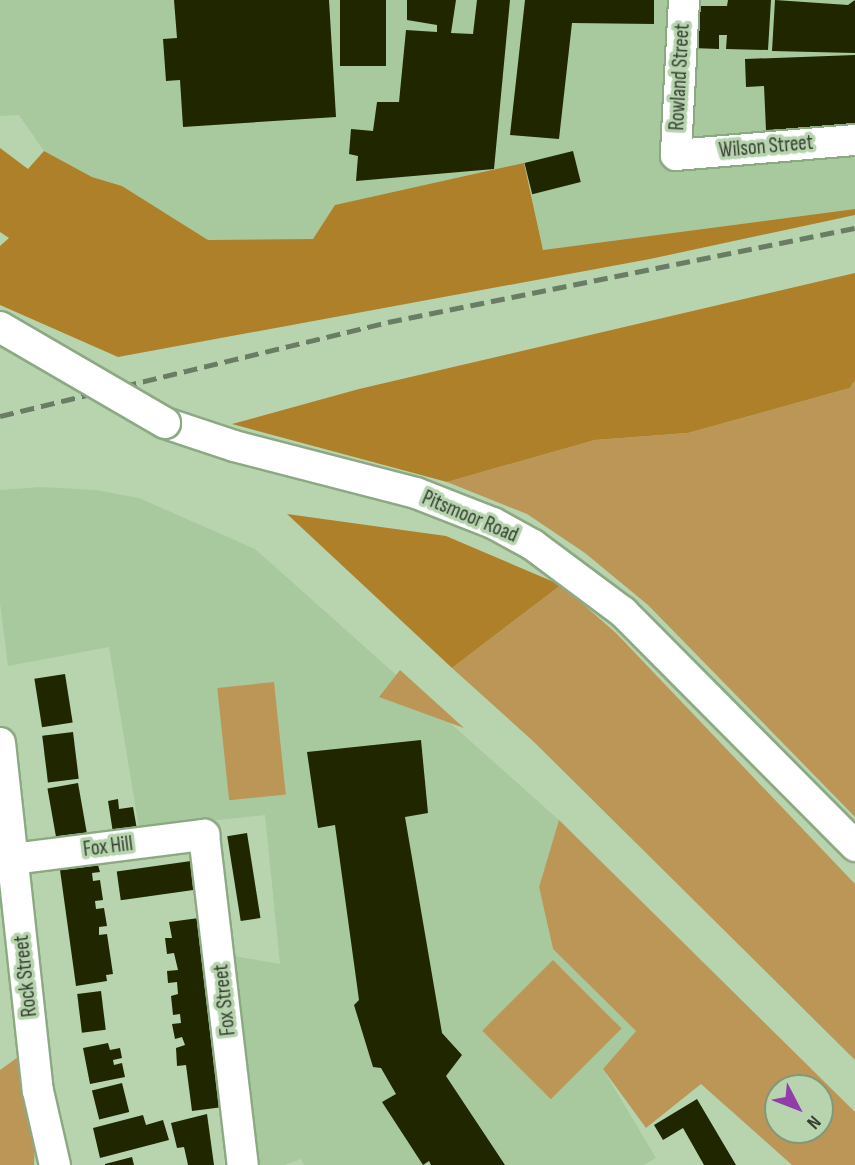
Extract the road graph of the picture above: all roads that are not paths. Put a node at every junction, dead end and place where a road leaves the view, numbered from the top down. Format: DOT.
graph roads {
  1 [pos="684,0"];
  2 [pos="855,140"];
  3 [pos="676,155"];
  4 [pos="0,327"];
  5 [pos="0,743"];
  6 [pos="204,835"];
  7 [pos="8,845"];
  8 [pos="855,846"];
  9 [pos="12,969"];
  10 [pos="55,1165"];
  11 [pos="243,1165"];
  1 -- 3 [label="street, Rowland Street"];
  2 -- 3 [label="street, Wilson Street"];
  4 -- 8 [label="street, Pitsmoor Road, bridge"];
  5 -- 7 [label="street, Rock Street"];
  6 -- 7 [label="street, Fox Hill"];
  6 -- 11 [label="street, Fox Street"];
  7 -- 9 [label="street, Rock Street"];
  9 -- 10 [label="street, Rock Street"];
}
